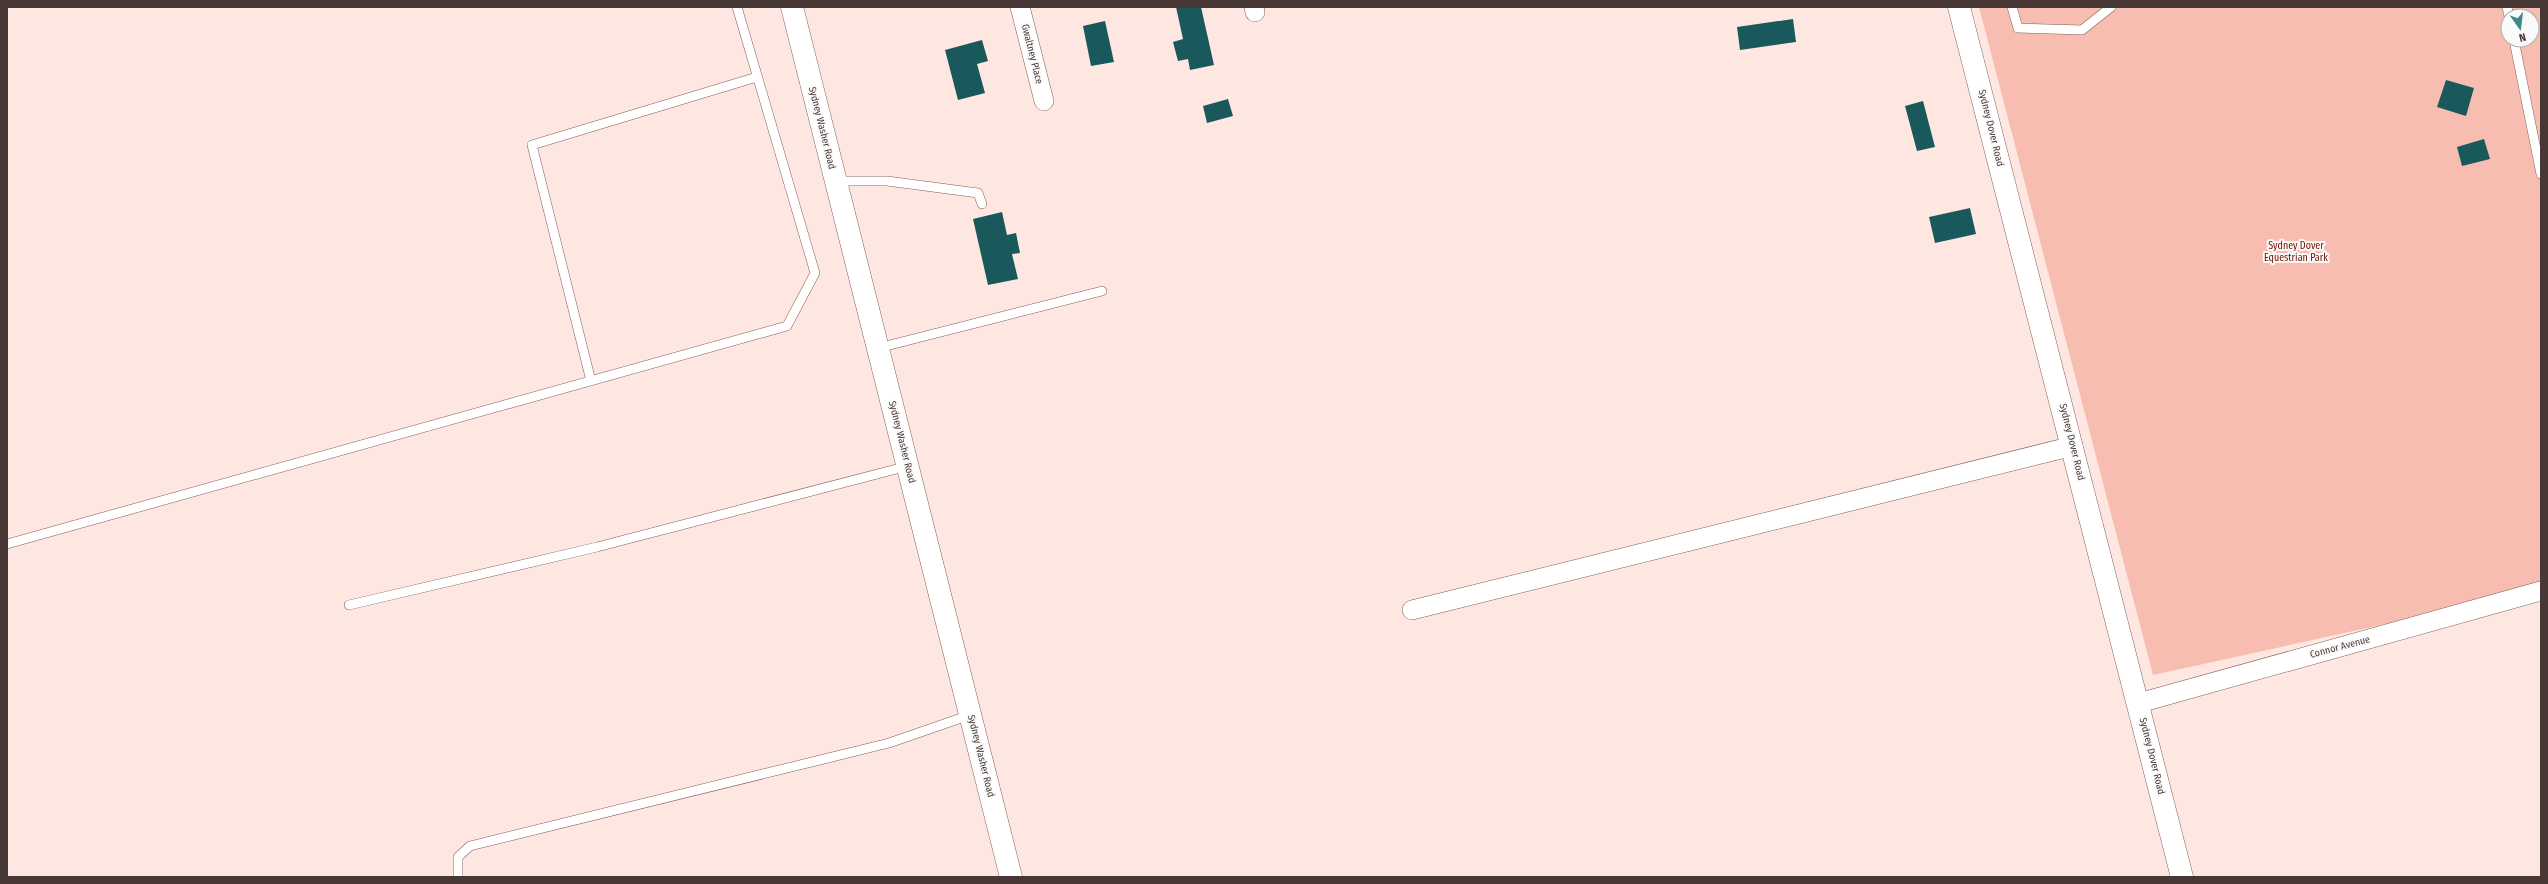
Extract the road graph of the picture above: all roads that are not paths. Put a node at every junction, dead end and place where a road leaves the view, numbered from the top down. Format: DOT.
graph roads {
  1 [pos="737,7"];
  2 [pos="792,7"];
  3 [pos="1020,7"];
  4 [pos="1960,7"];
  5 [pos="2012,7"];
  6 [pos="2111,7"];
  7 [pos="2516,48"];
  8 [pos="757,77"];
  9 [pos="1044,101"];
  10 [pos="2541,174"];
  11 [pos="836,181"];
  12 [pos="982,204"];
  13 [pos="1102,291"];
  14 [pos="878,348"];
  15 [pos="591,381"];
  16 [pos="2073,446"];
  17 [pos="908,466"];
  18 [pos="7,544"];
  19 [pos="2541,591"];
  20 [pos="349,605"];
  21 [pos="1412,610"];
  22 [pos="2139,703"];
  23 [pos="970,715"];
  24 [pos="458,877"];
  25 [pos="1011,877"];
  26 [pos="2182,877"];
  1 -- 8 [label="lane"];
  2 -- 11 [label="street, Sydney Washer Road"];
  3 -- 9 [label="street, Gwaltney Place"];
  4 -- 16 [label="street, Sydney Dover Road"];
  5 -- 6 [label="lane"];
  7 -- 10 [label="lane"];
  8 -- 15 [label="lane"];
  8 -- 15 [label="lane"];
  11 -- 12 [label="lane"];
  11 -- 14 [label="street, Sydney Washer Road"];
  13 -- 14 [label="lane"];
  14 -- 17 [label="street, Sydney Washer Road"];
  15 -- 18 [label="lane"];
  16 -- 21 [label="street"];
  16 -- 22 [label="street, Sydney Dover Road"];
  17 -- 20 [label="lane"];
  17 -- 23 [label="street, Sydney Washer Road"];
  19 -- 22 [label="street, Connor Avenue"];
  22 -- 26 [label="street, Sydney Dover Road"];
  23 -- 24 [label="lane"];
  23 -- 25 [label="street, Sydney Washer Road"];
}
